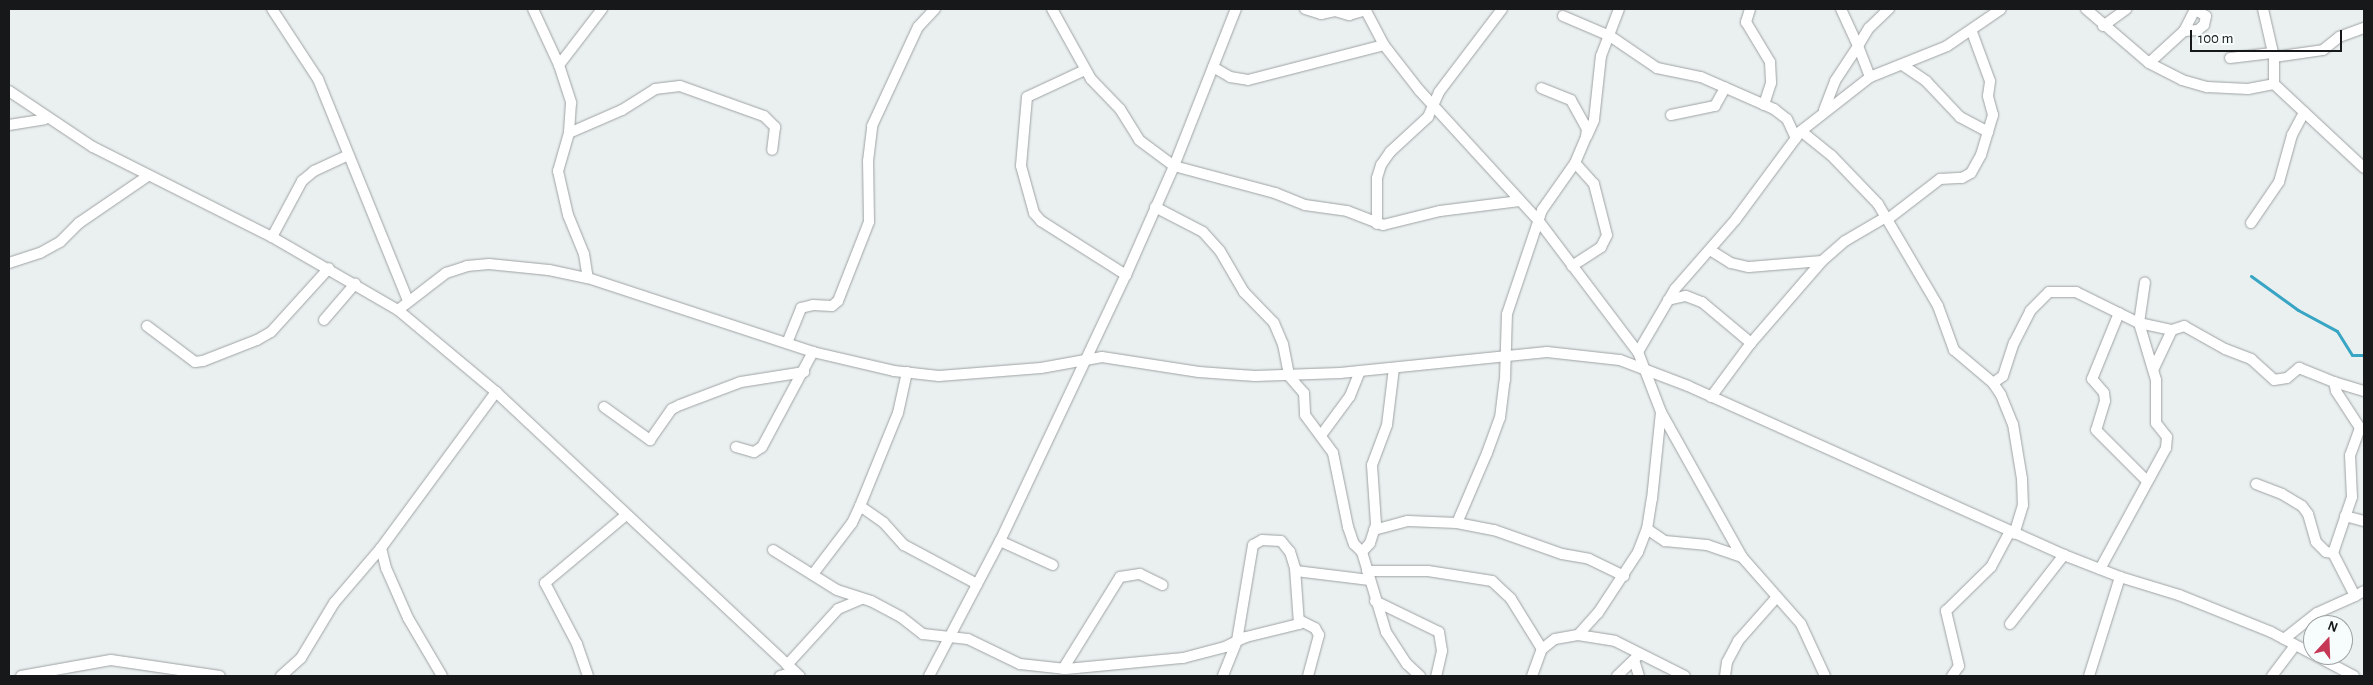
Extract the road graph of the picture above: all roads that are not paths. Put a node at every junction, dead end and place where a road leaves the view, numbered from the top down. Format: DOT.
graph roads {
  1 [pos="272,9"];
  2 [pos="533,9"];
  3 [pos="602,9"];
  4 [pos="935,9"];
  5 [pos="1052,9"];
  6 [pos="1236,9"];
  7 [pos="1305,9"];
  8 [pos="1365,9"];
  9 [pos="1502,9"];
  10 [pos="1619,9"];
  11 [pos="1750,9"];
  12 [pos="1841,9"];
  13 [pos="1889,9"];
  14 [pos="2001,9"];
  15 [pos="2086,9"];
  16 [pos="2126,9"];
  17 [pos="2195,9"];
  18 [pos="2263,9"];
  19 [pos="1563,16"];
  20 [pos="2103,26"];
  21 [pos="2364,28"];
  22 [pos="2184,31"];
  23 [pos="1972,32"];
  24 [pos="1610,36"];
  25 [pos="1384,45"];
  26 [pos="1858,46"];
  27 [pos="2273,55"];
  28 [pos="2230,58"];
  29 [pos="2149,63"];
  30 [pos="559,65"];
  31 [pos="1904,66"];
  32 [pos="1213,67"];
  33 [pos="1085,70"];
  34 [pos="1870,77"];
  35 [pos="2274,84"];
  36 [pos="1541,88"];
  37 [pos="1724,88"];
  38 [pos="9,92"];
  39 [pos="1764,105"];
  40 [pos="1433,107"];
  41 [pos="1824,111"];
  42 [pos="2304,112"];
  43 [pos="1670,115"];
  44 [pos="46,119"];
  45 [pos="9,125"];
  46 [pos="1988,132"];
  47 [pos="569,133"];
  48 [pos="1798,135"];
  49 [pos="1586,137"];
  50 [pos="772,150"];
  51 [pos="349,155"];
  52 [pos="1575,163"];
  53 [pos="1174,166"];
  54 [pos="2364,168"];
  55 [pos="148,176"];
  56 [pos="1519,201"];
  57 [pos="1156,207"];
  58 [pos="1887,218"];
  59 [pos="1538,220"];
  60 [pos="2251,223"];
  61 [pos="1377,224"];
  62 [pos="272,237"];
  63 [pos="1710,250"];
  64 [pos="1822,261"];
  65 [pos="9,263"];
  66 [pos="1572,266"];
  67 [pos="328,268"];
  68 [pos="1126,275"];
  69 [pos="588,278"];
  70 [pos="2144,282"];
  71 [pos="355,284"];
  72 [pos="1668,300"];
  73 [pos="408,301"];
  74 [pos="398,310"];
  75 [pos="2119,313"];
  76 [pos="324,320"];
  77 [pos="2139,323"];
  78 [pos="147,326"];
  79 [pos="2172,330"];
  80 [pos="787,343"];
  81 [pos="1751,344"];
  82 [pos="813,352"];
  83 [pos="1638,352"];
  84 [pos="1506,356"];
  85 [pos="1086,361"];
  86 [pos="1394,368"];
  87 [pos="1645,368"];
  88 [pos="2154,368"];
  89 [pos="1360,371"];
  90 [pos="804,372"];
  91 [pos="907,372"];
  92 [pos="1289,376"];
  93 [pos="2334,382"];
  94 [pos="1993,383"];
  95 [pos="2364,391"];
  96 [pos="496,392"];
  97 [pos="1711,397"];
  98 [pos="604,407"];
  99 [pos="1661,412"];
  100 [pos="1322,434"];
  101 [pos="736,447"];
  102 [pos="2146,480"];
  103 [pos="2256,484"];
  104 [pos="860,506"];
  105 [pos="626,515"];
  106 [pos="2345,516"];
  107 [pos="2364,521"];
  108 [pos="1458,522"];
  109 [pos="1646,529"];
  110 [pos="1374,530"];
  111 [pos="2012,533"];
  112 [pos="1000,541"];
  113 [pos="381,548"];
  114 [pos="773,550"];
  115 [pos="1362,552"];
  116 [pos="2334,553"];
  117 [pos="2064,555"];
  118 [pos="1742,556"];
  119 [pos="1053,565"];
  120 [pos="2100,569"];
  121 [pos="1296,571"];
  122 [pos="813,574"];
  123 [pos="1368,575"];
  124 [pos="1624,576"];
  125 [pos="2120,577"];
  126 [pos="977,584"];
  127 [pos="1163,585"];
  128 [pos="2360,593"];
  129 [pos="1776,598"];
  130 [pos="862,599"];
  131 [pos="1375,601"];
  132 [pos="1301,621"];
  133 [pos="2010,624"];
  134 [pos="950,635"];
  135 [pos="1578,635"];
  136 [pos="2284,639"];
  137 [pos="1237,640"];
  138 [pos="2295,646"];
  139 [pos="1542,649"];
  140 [pos="1637,657"];
  141 [pos="1063,669"];
  142 [pos="794,671"];
  143 [pos="21,676"];
  144 [pos="220,676"];
  145 [pos="281,676"];
  146 [pos="442,676"];
  147 [pos="588,676"];
  148 [pos="780,676"];
  149 [pos="929,676"];
  150 [pos="1223,676"];
  151 [pos="1308,676"];
  152 [pos="1420,676"];
  153 [pos="1436,676"];
  154 [pos="1532,676"];
  155 [pos="1617,676"];
  156 [pos="1639,676"];
  157 [pos="1685,676"];
  158 [pos="1725,676"];
  159 [pos="1825,676"];
  160 [pos="1952,676"];
  161 [pos="2089,676"];
  162 [pos="2272,676"];
  163 [pos="2354,676"];
  1 -- 51 [label="street"];
  2 -- 30 [label="street"];
  3 -- 30 [label="street"];
  4 -- 80 [label="street"];
  5 -- 33 [label="street"];
  6 -- 32 [label="street"];
  7 -- 8 [label="street"];
  8 -- 25 [label="street"];
  9 -- 40 [label="street"];
  10 -- 24 [label="street"];
  11 -- 39 [label="street"];
  12 -- 26 [label="street"];
  13 -- 26 [label="street"];
  14 -- 23 [label="street"];
  15 -- 20 [label="street"];
  16 -- 20 [label="street"];
  17 -- 22 [label="street"];
  17 -- 22 [label="street"];
  18 -- 27 [label="street"];
  19 -- 24 [label="street"];
  20 -- 29 [label="street"];
  21 -- 27 [label="street"];
  22 -- 29 [label="street"];
  23 -- 31 [label="street"];
  23 -- 46 [label="street"];
  24 -- 37 [label="street"];
  24 -- 49 [label="street"];
  25 -- 32 [label="street"];
  25 -- 40 [label="street"];
  26 -- 34 [label="street"];
  26 -- 41 [label="street"];
  27 -- 28 [label="street"];
  27 -- 35 [label="street"];
  29 -- 35 [label="street"];
  30 -- 47 [label="street"];
  31 -- 34 [label="street"];
  31 -- 46 [label="street"];
  32 -- 53 [label="street"];
  33 -- 53 [label="street"];
  33 -- 68 [label="street"];
  34 -- 41 [label="street"];
  35 -- 42 [label="street"];
  36 -- 49 [label="street"];
  37 -- 39 [label="street"];
  37 -- 43 [label="street"];
  38 -- 44 [label="street"];
  39 -- 48 [label="street"];
  40 -- 56 [label="street"];
  40 -- 61 [label="street"];
  41 -- 48 [label="street"];
  42 -- 54 [label="street"];
  42 -- 60 [label="street"];
  44 -- 45 [label="street"];
  44 -- 55 [label="street"];
  46 -- 58 [label="street"];
  47 -- 50 [label="street"];
  47 -- 69 [label="street"];
  48 -- 58 [label="street"];
  48 -- 63 [label="street"];
  49 -- 52 [label="street"];
  51 -- 62 [label="street"];
  51 -- 73 [label="street"];
  52 -- 59 [label="street"];
  52 -- 66 [label="street"];
  53 -- 57 [label="street"];
  53 -- 61 [label="street"];
  55 -- 62 [label="street"];
  55 -- 65 [label="street"];
  56 -- 59 [label="street"];
  56 -- 61 [label="street"];
  57 -- 68 [label="street"];
  57 -- 92 [label="street"];
  58 -- 64 [label="street"];
  58 -- 94 [label="street"];
  59 -- 66 [label="street"];
  59 -- 84 [label="street"];
  62 -- 67 [label="street"];
  63 -- 64 [label="street"];
  63 -- 72 [label="street"];
  64 -- 81 [label="street"];
  66 -- 83 [label="street"];
  67 -- 71 [label="street"];
  67 -- 78 [label="street"];
  68 -- 85 [label="street"];
  69 -- 73 [label="street"];
  69 -- 80 [label="street"];
  70 -- 77 [label="street"];
  71 -- 74 [label="street"];
  71 -- 76 [label="street"];
  72 -- 81 [label="street"];
  72 -- 83 [label="street"];
  73 -- 74 [label="street"];
  74 -- 96 [label="street"];
  75 -- 77 [label="street"];
  75 -- 94 [label="street"];
  75 -- 102 [label="street"];
  77 -- 79 [label="street"];
  77 -- 88 [label="street"];
  79 -- 88 [label="street"];
  79 -- 93 [label="street"];
  80 -- 82 [label="street"];
  81 -- 97 [label="street"];
  82 -- 90 [label="street"];
  82 -- 91 [label="street"];
  83 -- 87 [label="street"];
  84 -- 86 [label="street"];
  84 -- 87 [label="street"];
  84 -- 108 [label="street"];
  85 -- 91 [label="street"];
  85 -- 92 [label="street"];
  85 -- 112 [label="street"];
  86 -- 89 [label="street"];
  86 -- 110 [label="street"];
  87 -- 97 [label="street"];
  87 -- 99 [label="street"];
  88 -- 102 [label="street"];
  89 -- 92 [label="street"];
  89 -- 100 [label="street"];
  90 -- 98 [label="street"];
  90 -- 101 [label="street"];
  91 -- 104 [label="street"];
  92 -- 100 [label="street"];
  93 -- 95 [label="street"];
  93 -- 106 [label="street"];
  94 -- 111 [label="street"];
  96 -- 105 [label="street"];
  96 -- 113 [label="street"];
  97 -- 111 [label="street"];
  99 -- 109 [label="street"];
  99 -- 118 [label="street"];
  100 -- 115 [label="street"];
  102 -- 120 [label="street"];
  103 -- 116 [label="street"];
  104 -- 122 [label="street"];
  104 -- 126 [label="street"];
  105 -- 142 [label="street"];
  105 -- 147 [label="street"];
  106 -- 107 [label="street"];
  106 -- 116 [label="street"];
  108 -- 110 [label="street"];
  108 -- 124 [label="street"];
  109 -- 118 [label="street"];
  109 -- 124 [label="street"];
  110 -- 115 [label="street"];
  111 -- 117 [label="street"];
  111 -- 160 [label="street"];
  112 -- 119 [label="street"];
  112 -- 126 [label="street"];
  113 -- 145 [label="street"];
  113 -- 146 [label="street"];
  114 -- 122 [label="street"];
  115 -- 123 [label="street"];
  116 -- 128 [label="street"];
  117 -- 120 [label="street"];
  117 -- 133 [label="street"];
  118 -- 129 [label="street"];
  120 -- 125 [label="street"];
  121 -- 123 [label="street"];
  121 -- 132 [label="street"];
  121 -- 137 [label="street"];
  122 -- 130 [label="street"];
  123 -- 131 [label="street"];
  123 -- 139 [label="street"];
  124 -- 135 [label="street"];
  125 -- 136 [label="street"];
  125 -- 161 [label="street"];
  126 -- 134 [label="street"];
  127 -- 141 [label="street"];
  128 -- 136 [label="street"];
  129 -- 158 [label="street"];
  129 -- 159 [label="street"];
  130 -- 134 [label="street"];
  130 -- 142 [label="street"];
  131 -- 152 [label="street"];
  131 -- 153 [label="street"];
  132 -- 137 [label="street"];
  132 -- 151 [label="street"];
  134 -- 141 [label="street"];
  134 -- 149 [label="street"];
  135 -- 139 [label="street"];
  135 -- 140 [label="street"];
  136 -- 138 [label="street"];
  137 -- 141 [label="street"];
  137 -- 150 [label="street"];
  138 -- 162 [label="street"];
  138 -- 163 [label="street"];
  139 -- 154 [label="street"];
  140 -- 155 [label="street"];
  140 -- 156 [label="street"];
  140 -- 157 [label="street"];
  142 -- 148 [label="street"];
  143 -- 144 [label="street"];
}
